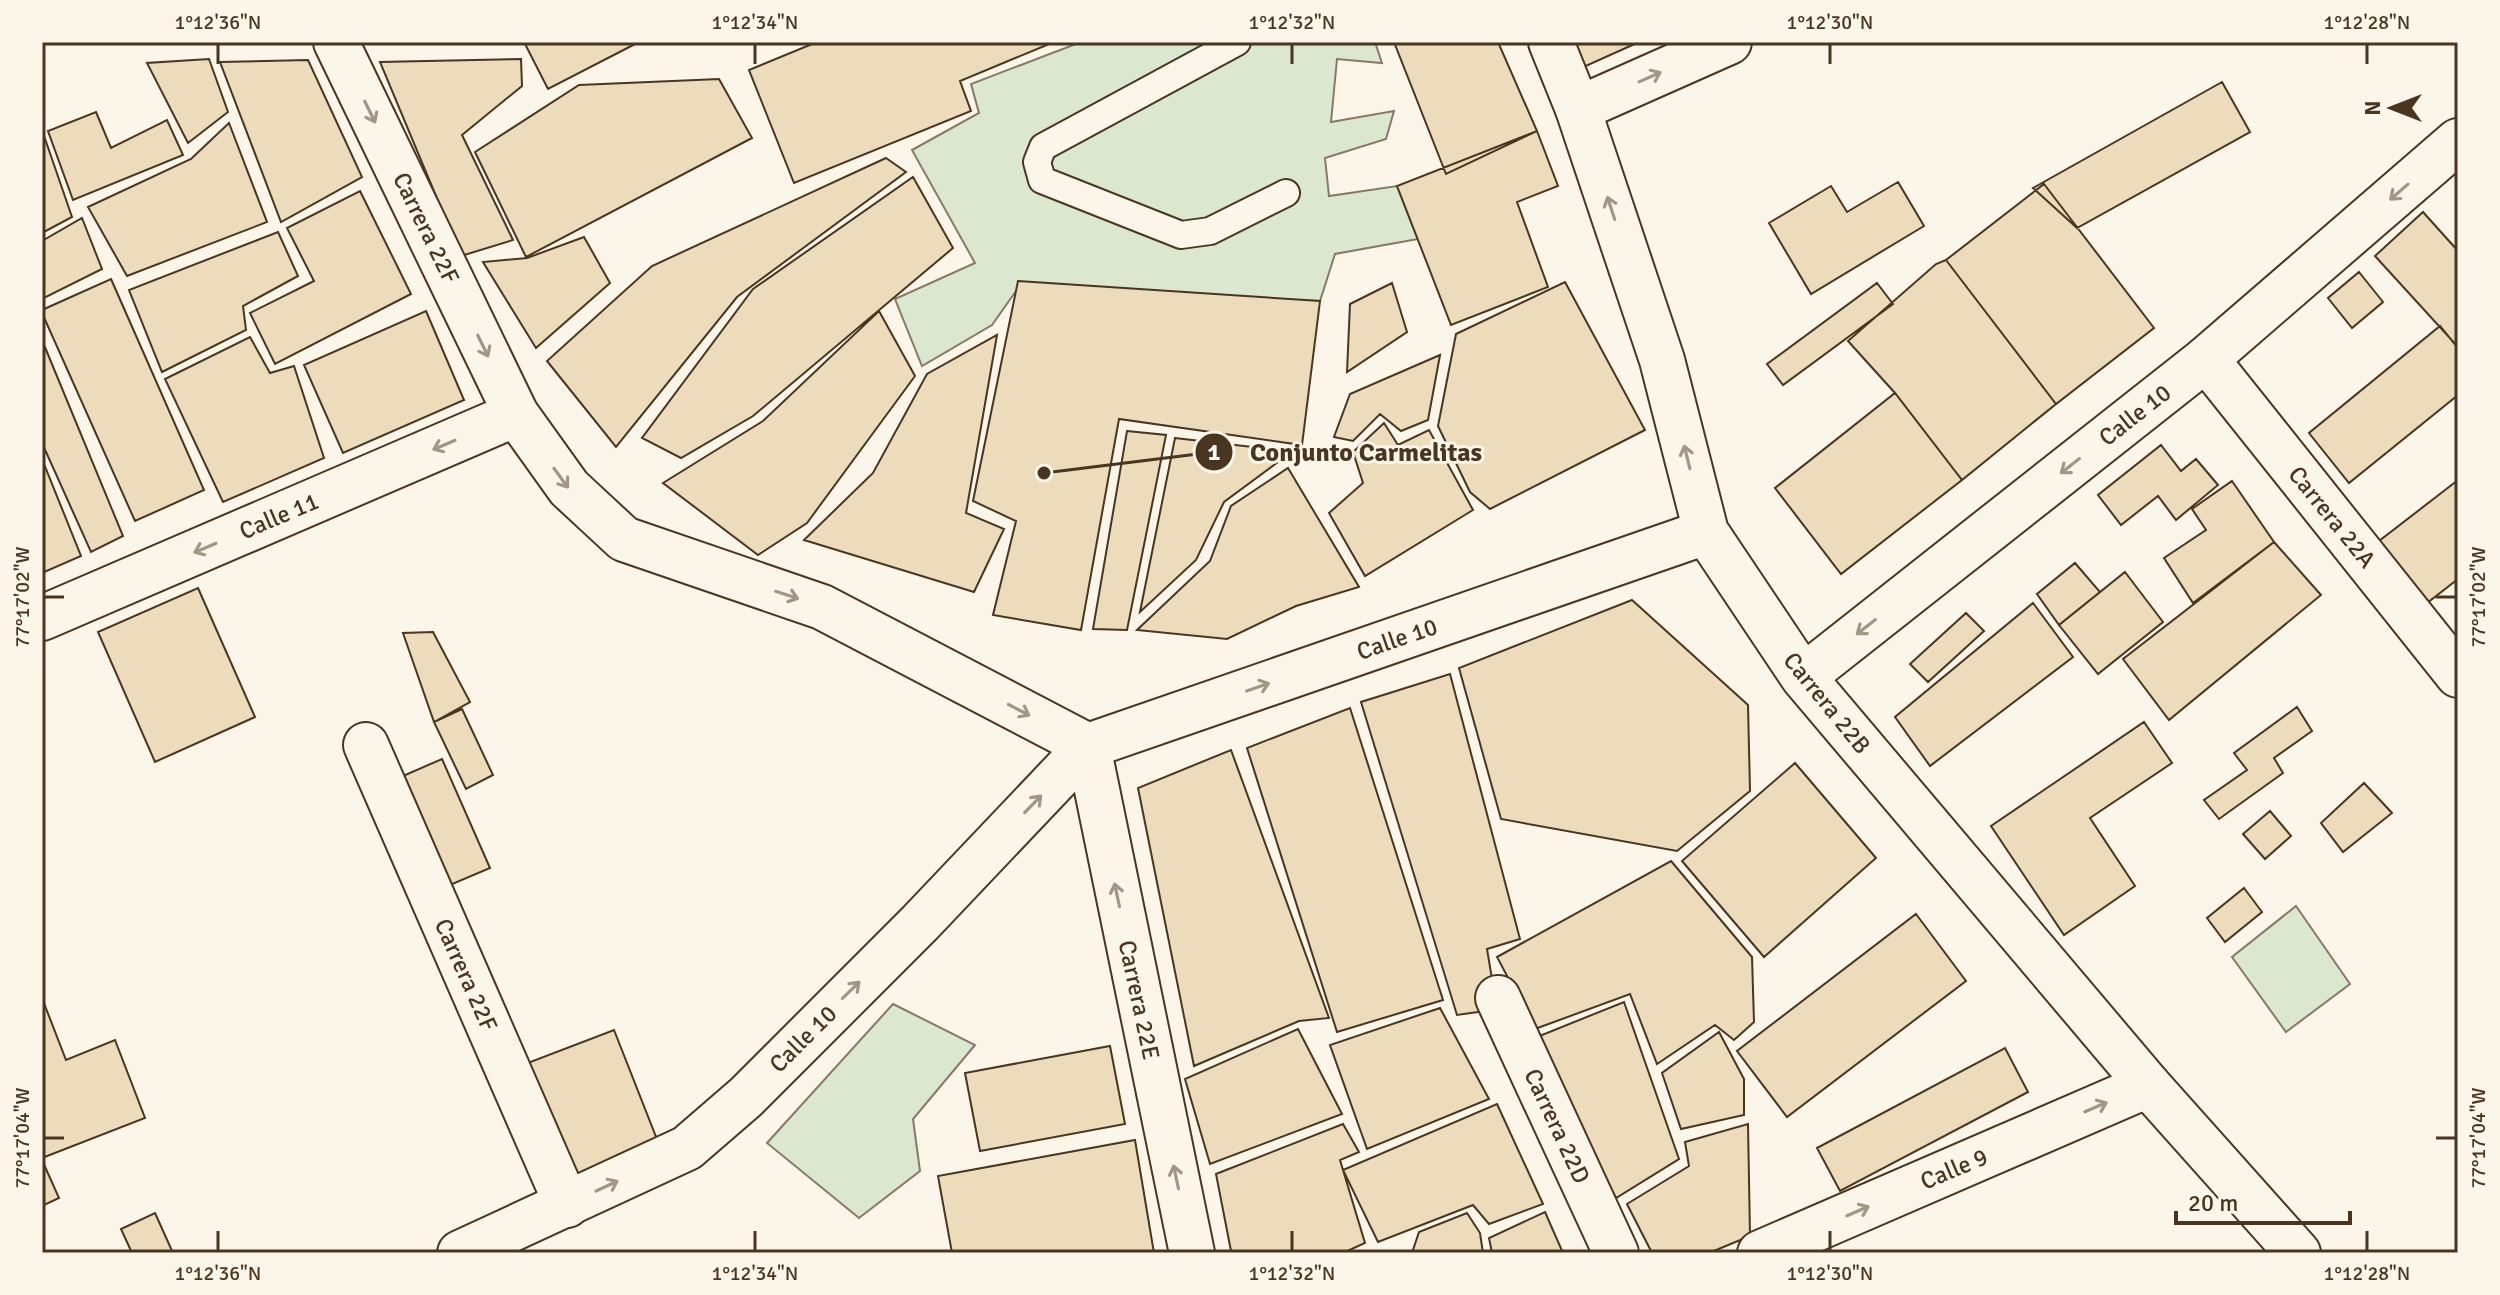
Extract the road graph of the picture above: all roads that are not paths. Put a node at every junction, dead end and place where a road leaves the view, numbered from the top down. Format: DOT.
graph roads {
  1 [pos="1237,42"];
  2 [pos="1551,42"];
  3 [pos="1729,42"];
  4 [pos="338,43"];
  5 [pos="1578,109"];
  6 [pos="2458,141"];
  7 [pos="1286,193"];
  8 [pos="2206,359"];
  9 [pos="516,414"];
  10 [pos="1706,532"];
  11 [pos="42,618"];
  12 [pos="2458,675"];
  13 [pos="1803,677"];
  14 [pos="366,745"];
  15 [pos="1088,746"];
  16 [pos="1498,998"];
  17 [pos="2148,1085"];
  18 [pos="567,1205"];
  19 [pos="460,1253"];
  20 [pos="1192,1253"];
  21 [pos="1616,1253"];
  22 [pos="1760,1253"];
  23 [pos="2298,1253"];
  1 -- 7 [label="lane"];
  2 -- 5 [label="street, Carrera 22B"];
  5 -- 3 [label="street, one-way"];
  4 -- 9 [label="street, Carrera 22F, one-way"];
  10 -- 5 [label="street, Carrera 22B, one-way"];
  6 -- 8 [label="street, Calle 10, one-way"];
  8 -- 12 [label="street, Carrera 22A"];
  8 -- 13 [label="street, Calle 10, one-way"];
  9 -- 11 [label="street, Calle 11, one-way"];
  9 -- 15 [label="street, one-way"];
  10 -- 13 [label="street, Carrera 22B"];
  15 -- 10 [label="street, Calle 10, one-way"];
  13 -- 17 [label="street, Carrera 22B"];
  14 -- 18 [label="street, Carrera 22F"];
  18 -- 15 [label="street, Calle 10, one-way"];
  20 -- 15 [label="street, Carrera 22E, one-way"];
  16 -- 21 [label="street, Carrera 22D"];
  22 -- 17 [label="street, Calle 9, one-way"];
  17 -- 23 [label="street, Carrera 22B"];
  18 -- 19 [label="street, Calle 10"];
}
